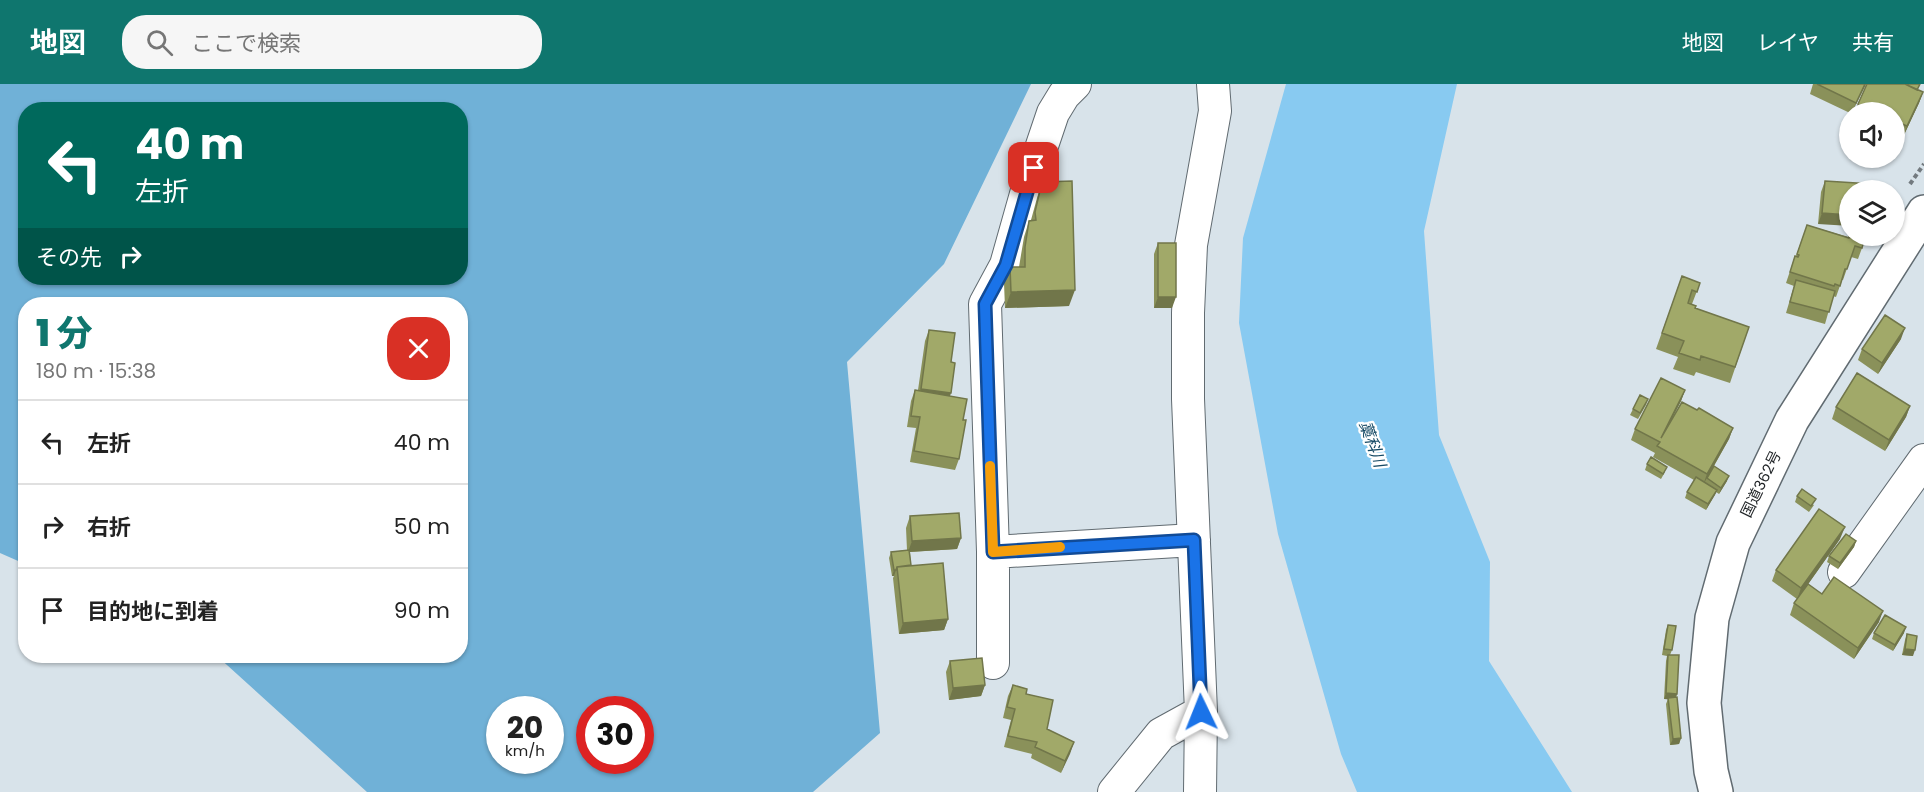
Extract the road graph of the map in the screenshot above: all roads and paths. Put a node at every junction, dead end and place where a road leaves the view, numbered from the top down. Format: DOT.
graph roads {
  1 [pos="1076,84"];
  2 [pos="1213,84"];
  3 [pos="1924,212"];
  4 [pos="1924,460"];
  5 [pos="1194,540"];
  6 [pos="993,552"];
  7 [pos="1844,572"];
  8 [pos="993,663"];
  9 [pos="1201,712"];
  10 [pos="1114,792"];
  11 [pos="1200,792"];
  12 [pos="1716,792"];
  1 -- 6 [label="street"];
  2 -- 5 [label="street"];
  3 -- 12 [label="highway, 国道362号"];
  4 -- 7 [label="street"];
  5 -- 6 [label="street"];
  5 -- 9 [label="street"];
  6 -- 8 [label="street"];
  9 -- 10 [label="street"];
  9 -- 11 [label="street"];
}
